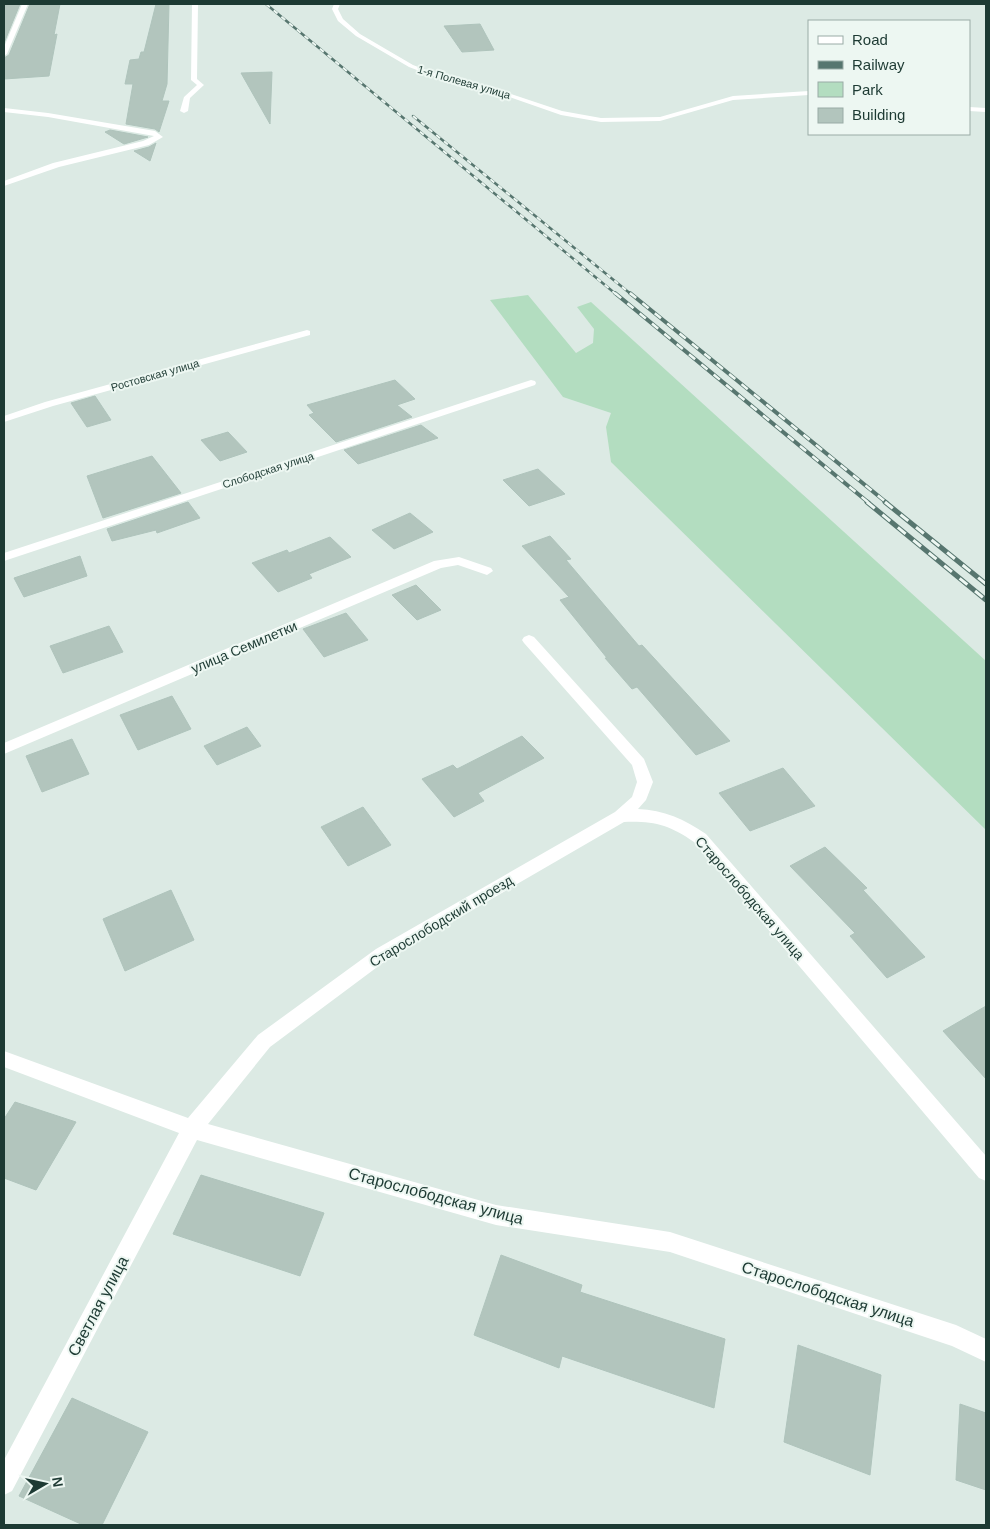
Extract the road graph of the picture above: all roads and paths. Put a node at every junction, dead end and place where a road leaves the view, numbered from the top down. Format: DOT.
graph roads {
  1 [pos="25,4"];
  2 [pos="194,4"];
  3 [pos="337,4"];
  4 [pos="4,50"];
  5 [pos="808,93"];
  6 [pos="970,109"];
  7 [pos="4,110"];
  8 [pos="986,110"];
  9 [pos="184,111"];
  10 [pos="4,184"];
  11 [pos="307,332"];
  12 [pos="532,383"];
  13 [pos="4,419"];
  14 [pos="4,557"];
  15 [pos="487,571"];
  16 [pos="529,640"];
  17 [pos="4,749"];
  18 [pos="621,816"];
  19 [pos="4,1059"];
  20 [pos="192,1129"];
  21 [pos="986,1171"];
  22 [pos="986,1351"];
  23 [pos="4,1483"];
  1 -- 4 [label="street"];
  2 -- 9 [label="street"];
  3 -- 5 [label="street, 1-я Полевая улица"];
  6 -- 8 [label="street"];
  7 -- 10 [label="street"];
  11 -- 13 [label="street, Ростовская улица"];
  12 -- 14 [label="street, Слободская улица"];
  15 -- 17 [label="street, улица Семилетки"];
  16 -- 18 [label="street"];
  18 -- 20 [label="street, Старослободский проезд"];
  18 -- 21 [label="street, Старослободская улица"];
  19 -- 20 [label="street, Старослободская улица"];
  20 -- 22 [label="street, Старослободская улица"];
  20 -- 23 [label="street, Светлая улица"];
}
